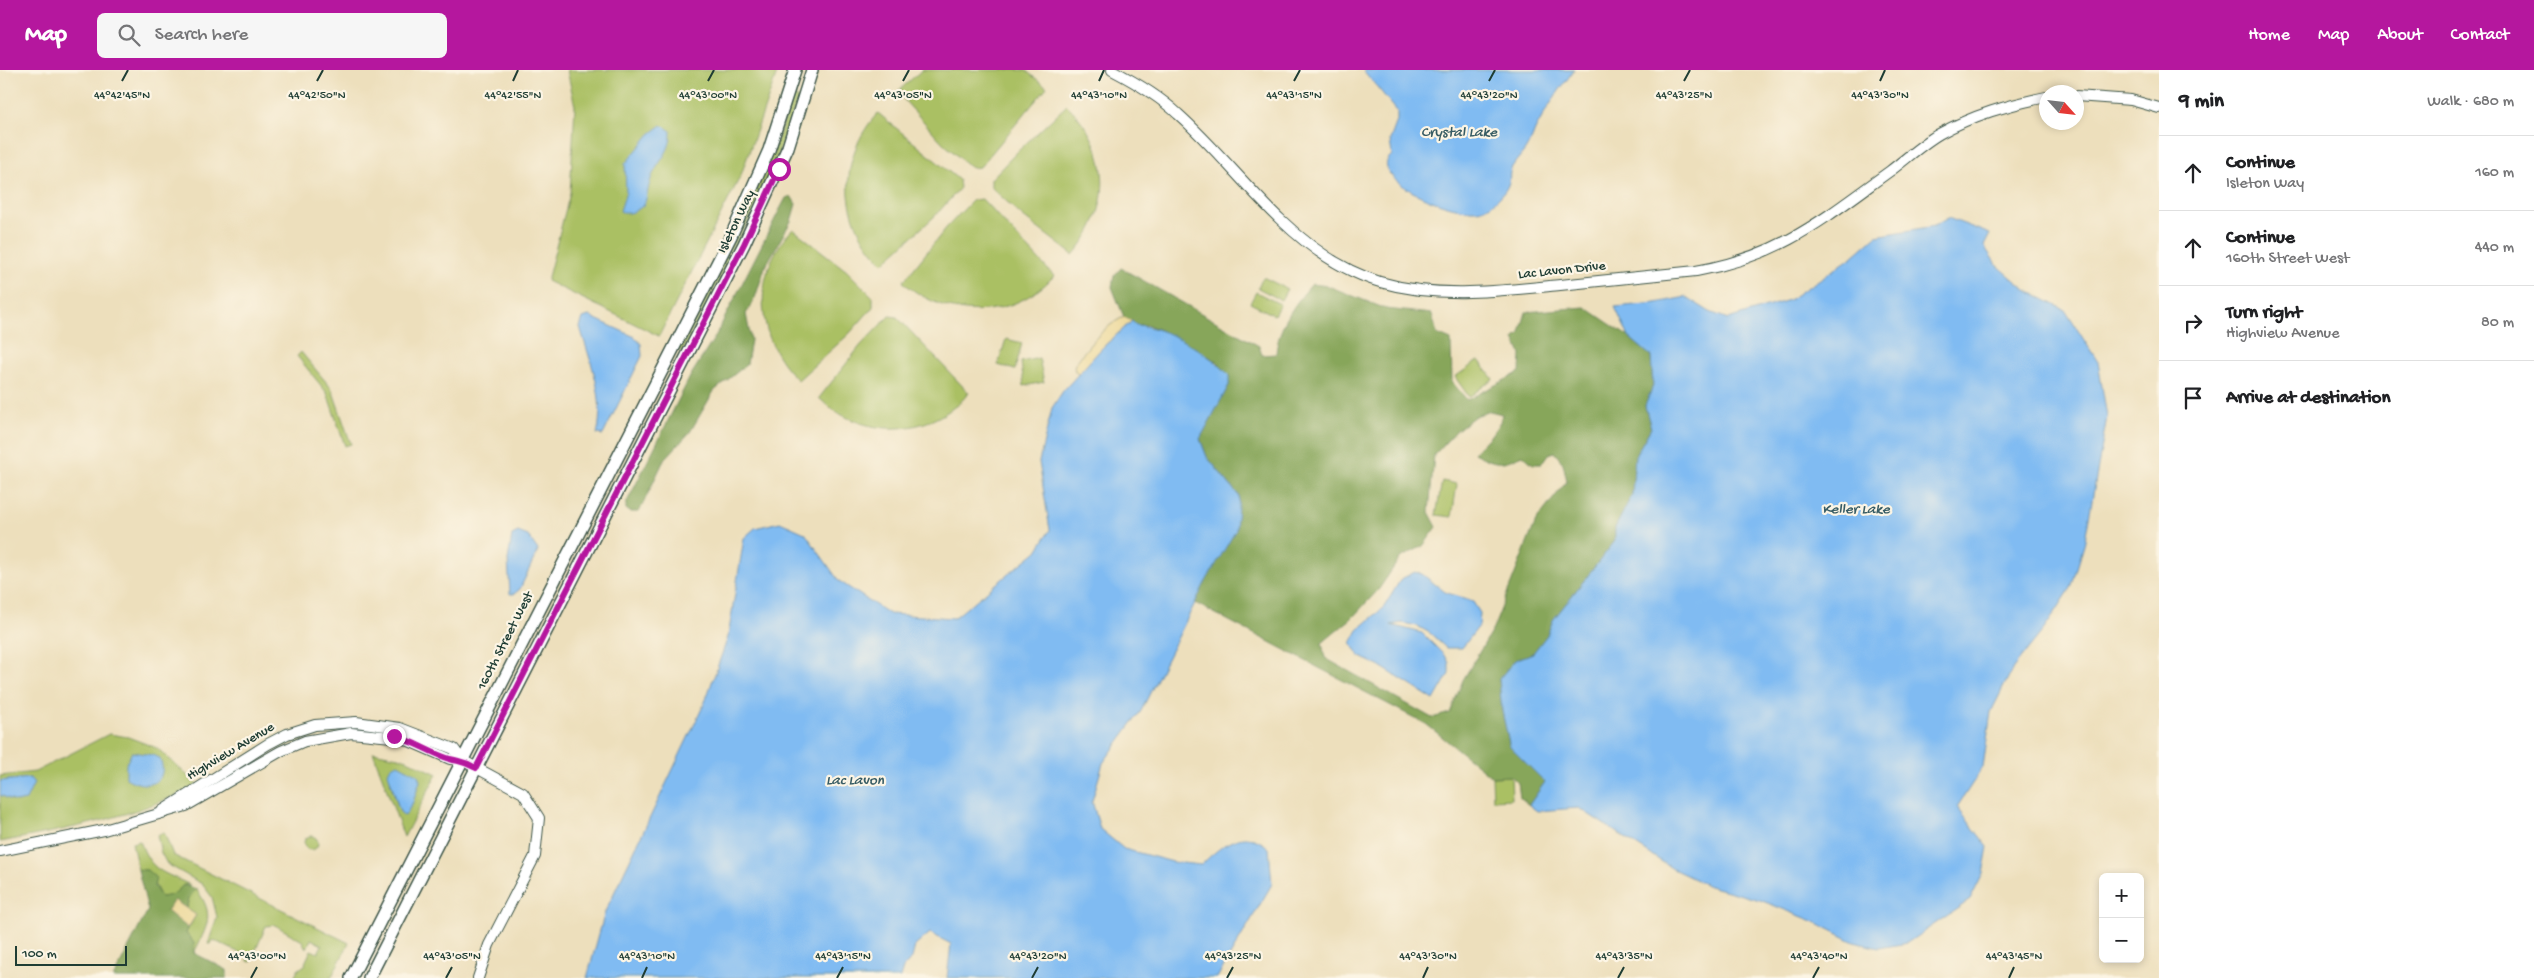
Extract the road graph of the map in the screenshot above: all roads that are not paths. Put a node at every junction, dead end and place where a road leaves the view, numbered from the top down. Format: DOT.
graph roads {
  1 [pos="795,70"];
  2 [pos="812,70"];
  3 [pos="1112,70"];
  4 [pos="2084,97"];
  5 [pos="2039,99"];
  6 [pos="2159,108"];
  7 [pos="688,318"];
  8 [pos="462,760"];
  9 [pos="476,768"];
  10 [pos="0,851"];
  11 [pos="351,978"];
  12 [pos="369,978"];
  13 [pos="478,978"];
  1 -- 7 [label="main road, Isleton Way"];
  2 -- 9 [label="main road, Isleton Way"];
  3 -- 5 [label="street, Lac Lavon Drive"];
  4 -- 6 [label="street"];
  7 -- 8 [label="main road, 160th Street West"];
  8 -- 9 [label="street, Highview Avenue"];
  8 -- 10 [label="street, Highview Avenue"];
  8 -- 11 [label="main road, 160th Street West"];
  9 -- 12 [label="main road"];
  9 -- 13 [label="street, Highview Avenue"];
}
